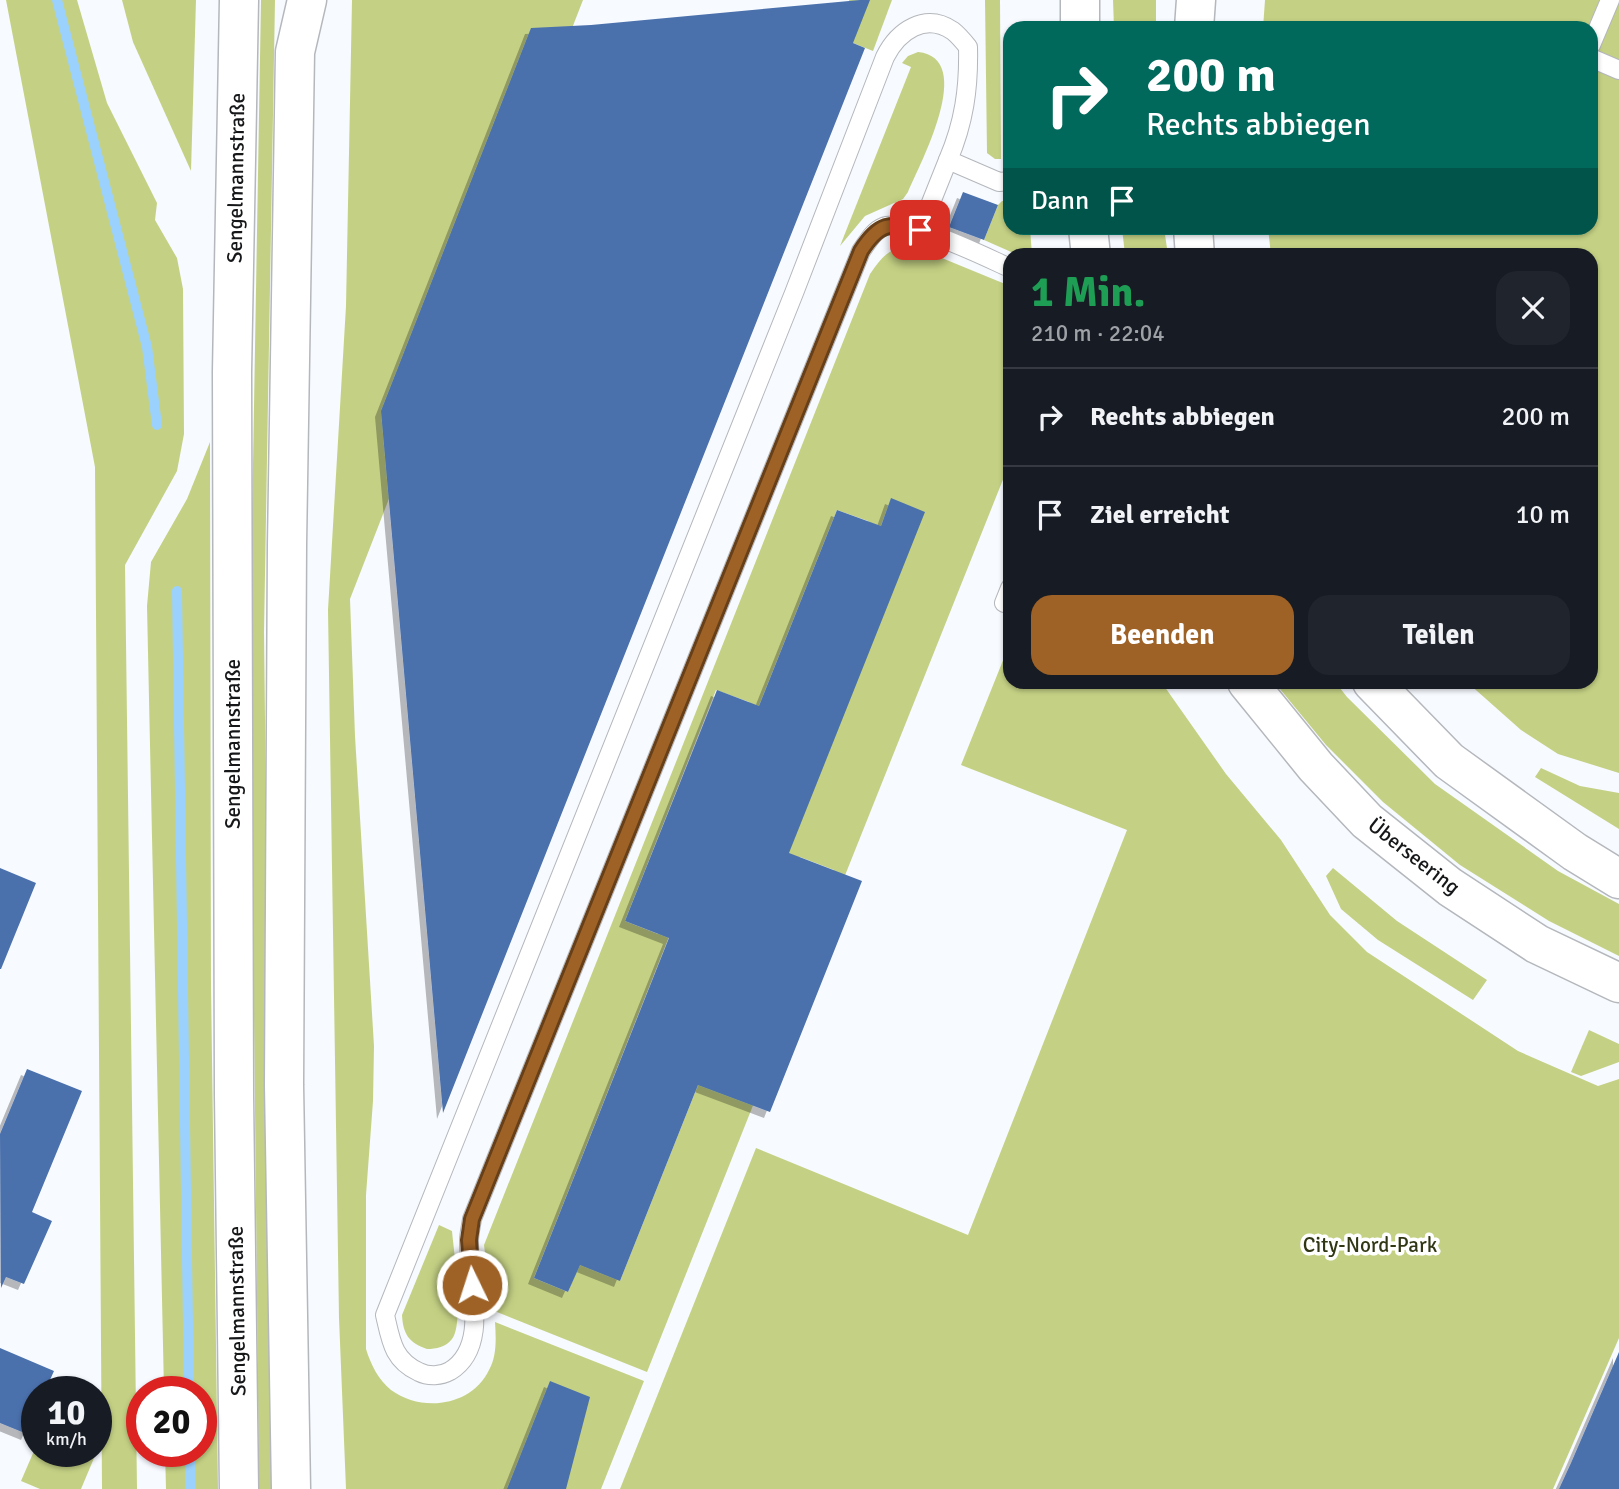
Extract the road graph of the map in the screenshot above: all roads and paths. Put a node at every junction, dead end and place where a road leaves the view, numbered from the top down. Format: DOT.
graph roads {
  1 [pos="239,0"];
  2 [pos="293,0"];
  3 [pos="307,0"];
  4 [pos="1080,0"];
  5 [pos="1196,0"];
  6 [pos="1609,0"];
  7 [pos="1080,21"];
  8 [pos="1194,21"];
  9 [pos="1598,28"];
  10 [pos="295,52"];
  11 [pos="1598,61"];
  12 [pos="1619,70"];
  13 [pos="948,160"];
  14 [pos="1003,182"];
  15 [pos="920,230"];
  16 [pos="1003,265"];
  17 [pos="1253,689"];
  18 [pos="1379,689"];
  19 [pos="1619,879"];
  20 [pos="1619,983"];
  21 [pos="239,1489"];
  22 [pos="291,1489"];
  1 -- 21 [label="main road, Sengelmannstraße"];
  2 -- 10 [label="main road"];
  3 -- 10 [label="main road"];
  4 -- 7 [label="main road"];
  5 -- 8 [label="main road"];
  6 -- 9 [label="lane"];
  10 -- 22 [label="main road"];
  11 -- 12 [label="lane"];
  13 -- 14 [label="lane"];
  13 -- 15 [label="lane"];
  13 -- 15 [label="lane"];
  15 -- 16 [label="lane"];
  17 -- 20 [label="main road, Überseering"];
  18 -- 19 [label="main road"];
}
